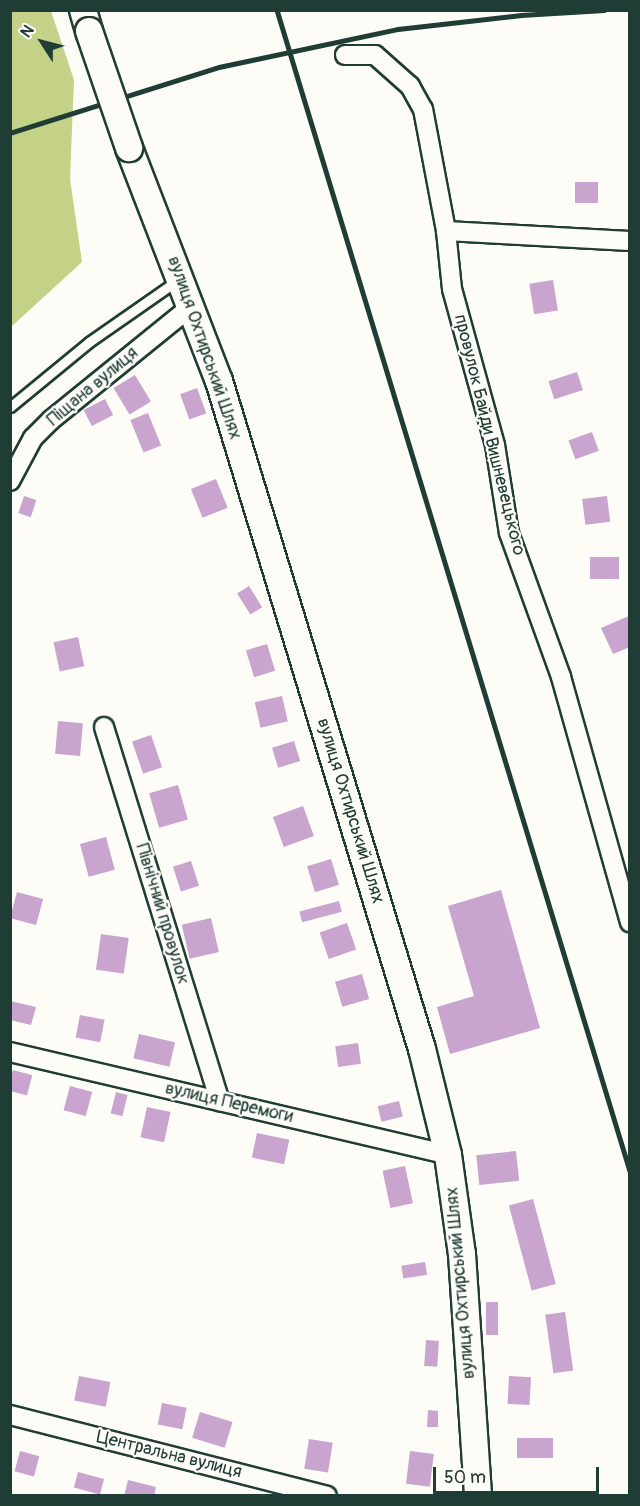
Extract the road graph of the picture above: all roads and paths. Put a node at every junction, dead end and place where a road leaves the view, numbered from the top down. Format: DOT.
graph roads {
  1 [pos="86,21"];
  2 [pos="345,56"];
  3 [pos="446,231"];
  4 [pos="630,241"];
  5 [pos="181,277"];
  6 [pos="192,306"];
  7 [pos="10,407"];
  8 [pos="10,481"];
  9 [pos="104,728"];
  10 [pos="630,923"];
  11 [pos="10,1052"];
  12 [pos="220,1101"];
  13 [pos="448,1155"];
  14 [pos="10,1415"];
  15 [pos="327,1496"];
  16 [pos="478,1496"];
  1 -- 5 [label="main road, вулиця Охтирський Шлях, bridge"];
  2 -- 3 [label="street, провулок Байди Вишневецького"];
  3 -- 4 [label="street"];
  3 -- 10 [label="street, провулок Байди Вишневецького"];
  5 -- 6 [label="main road, вулиця Охтирський Шлях"];
  5 -- 7 [label="lane"];
  6 -- 8 [label="street, Піщана вулиця"];
  6 -- 13 [label="main road, вулиця Охтирський Шлях"];
  9 -- 12 [label="street, Північний провулок"];
  11 -- 12 [label="street, вулиця Перемоги"];
  12 -- 13 [label="street, вулиця Перемоги"];
  13 -- 16 [label="main road, вулиця Охтирський Шлях"];
  14 -- 15 [label="street, Центральна вулиця"];
}
